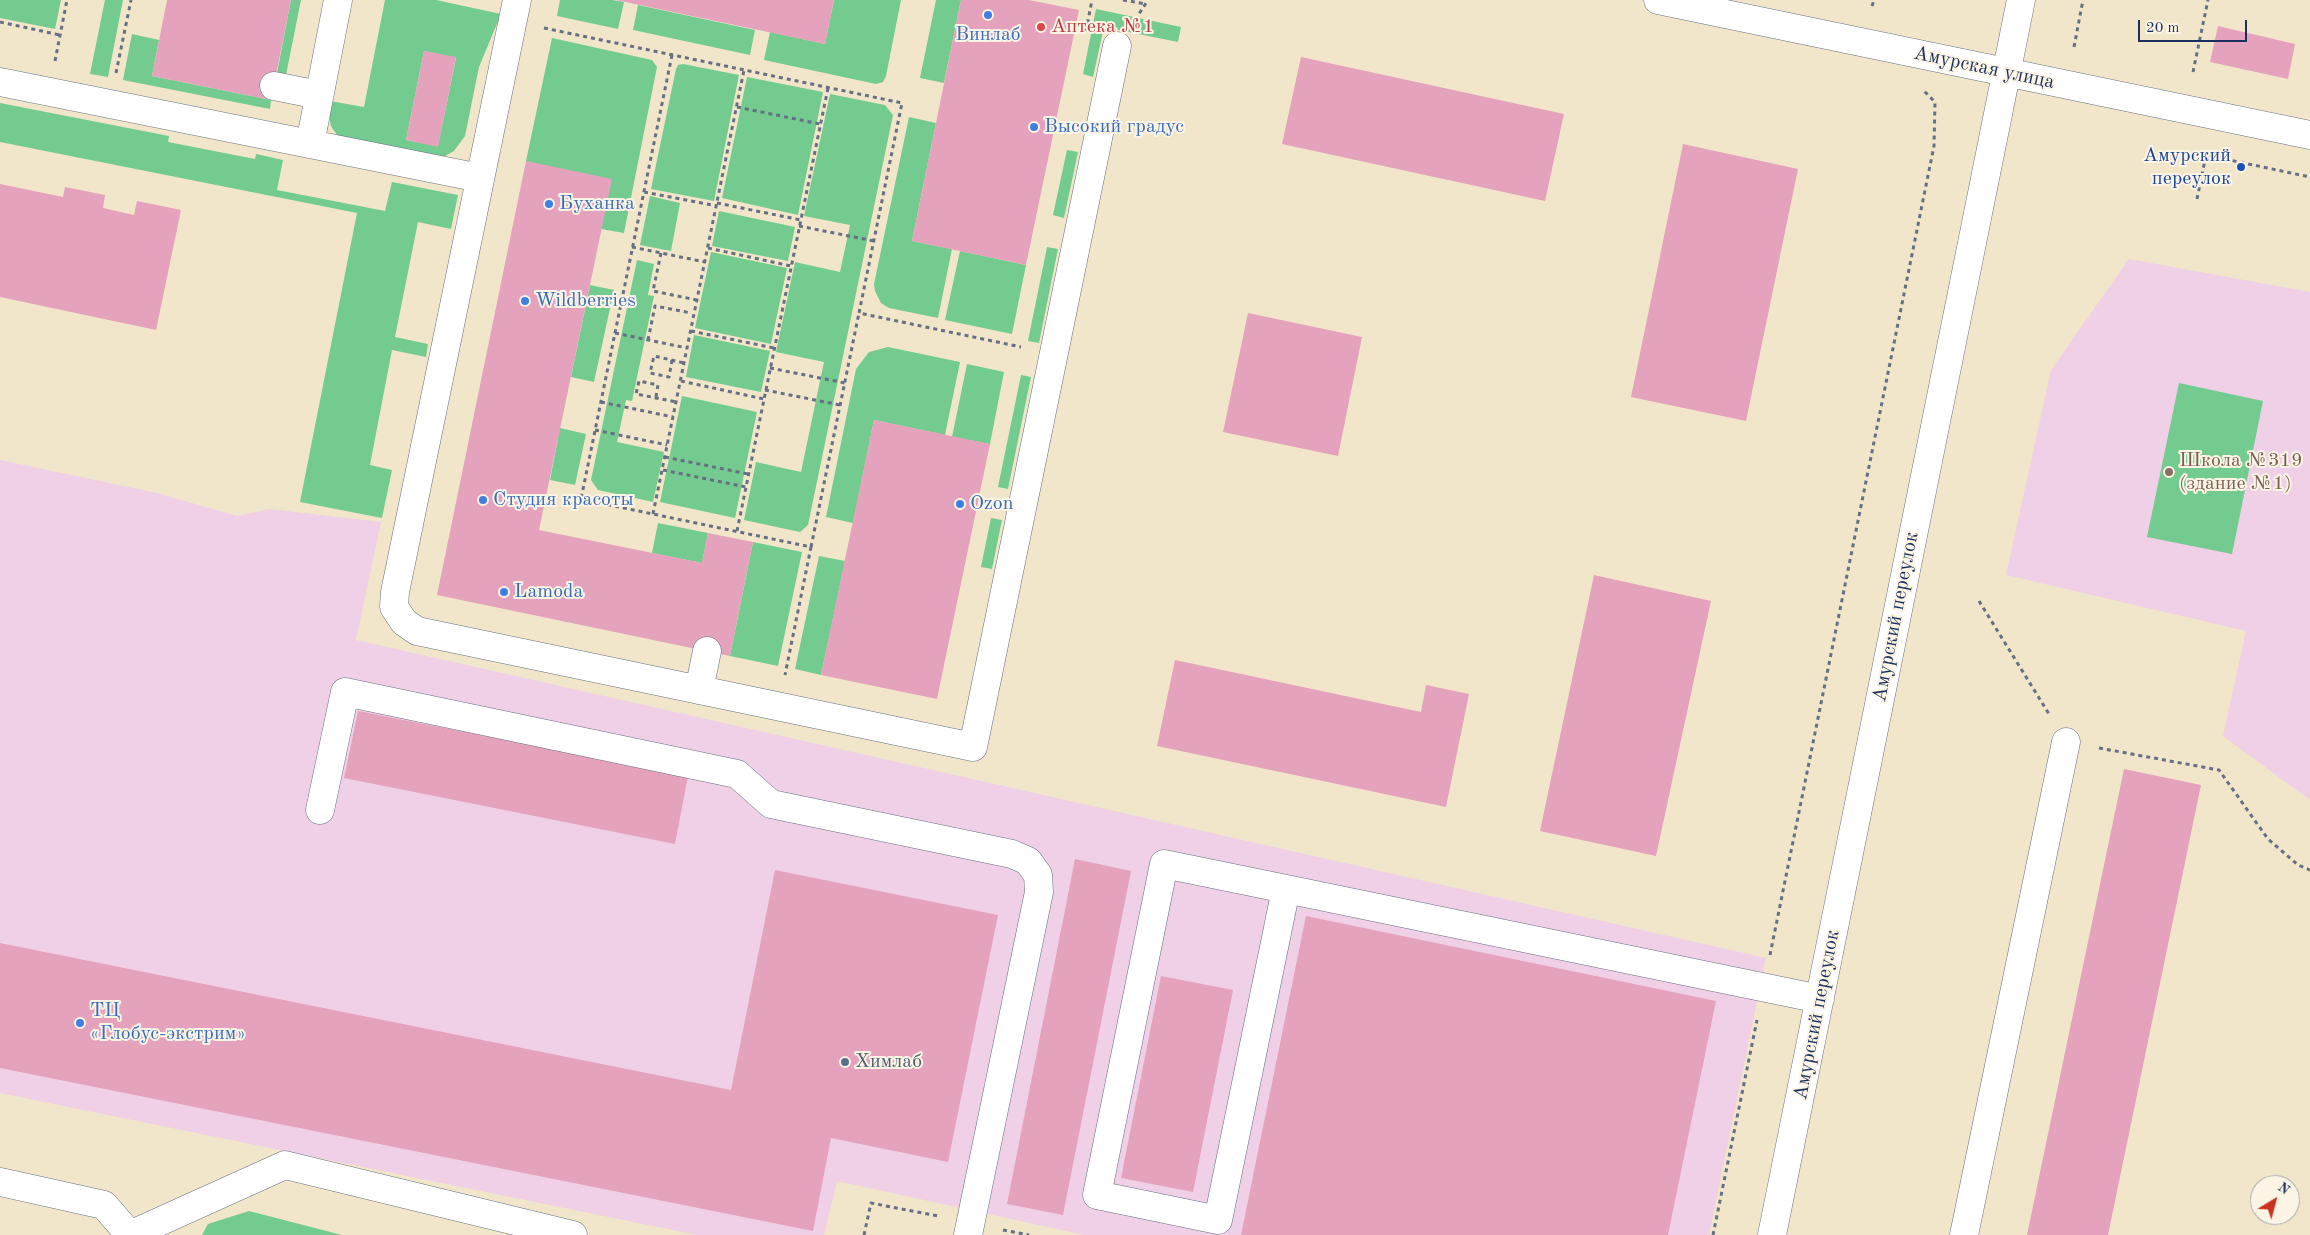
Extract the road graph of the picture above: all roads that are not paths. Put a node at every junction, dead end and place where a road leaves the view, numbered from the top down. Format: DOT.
graph roads {
  1 [pos="338,0"];
  2 [pos="1658,0"];
  3 [pos="2021,0"];
  4 [pos="514,11"];
  5 [pos="1117,46"];
  6 [pos="2006,72"];
  7 [pos="0,82"];
  8 [pos="274,86"];
  9 [pos="320,95"];
  10 [pos="2310,135"];
  11 [pos="310,144"];
  12 [pos="480,178"];
  13 [pos="707,651"];
  14 [pos="699,690"];
  15 [pos="2066,742"];
  16 [pos="320,810"];
  17 [pos="1286,889"];
  18 [pos="1820,999"];
  19 [pos="0,1182"];
  20 [pos="130,1235"];
  21 [pos="573,1235"];
  22 [pos="968,1235"];
  23 [pos="1772,1235"];
  24 [pos="1964,1235"];
  1 -- 9 [label="street"];
  2 -- 6 [label="street, Амурская улица"];
  3 -- 6 [label="street, Амурский переулок"];
  4 -- 12 [label="street"];
  5 -- 14 [label="street"];
  6 -- 10 [label="street, Амурская улица"];
  6 -- 18 [label="street, Амурский переулок"];
  7 -- 11 [label="street"];
  8 -- 9 [label="street"];
  9 -- 11 [label="street"];
  11 -- 12 [label="street"];
  12 -- 14 [label="street"];
  13 -- 14 [label="street"];
  15 -- 24 [label="street"];
  16 -- 22 [label="street"];
  17 -- 17 [label="street"];
  17 -- 18 [label="street"];
  18 -- 23 [label="street, Амурский переулок"];
  19 -- 20 [label="street"];
  20 -- 21 [label="street"];
}
